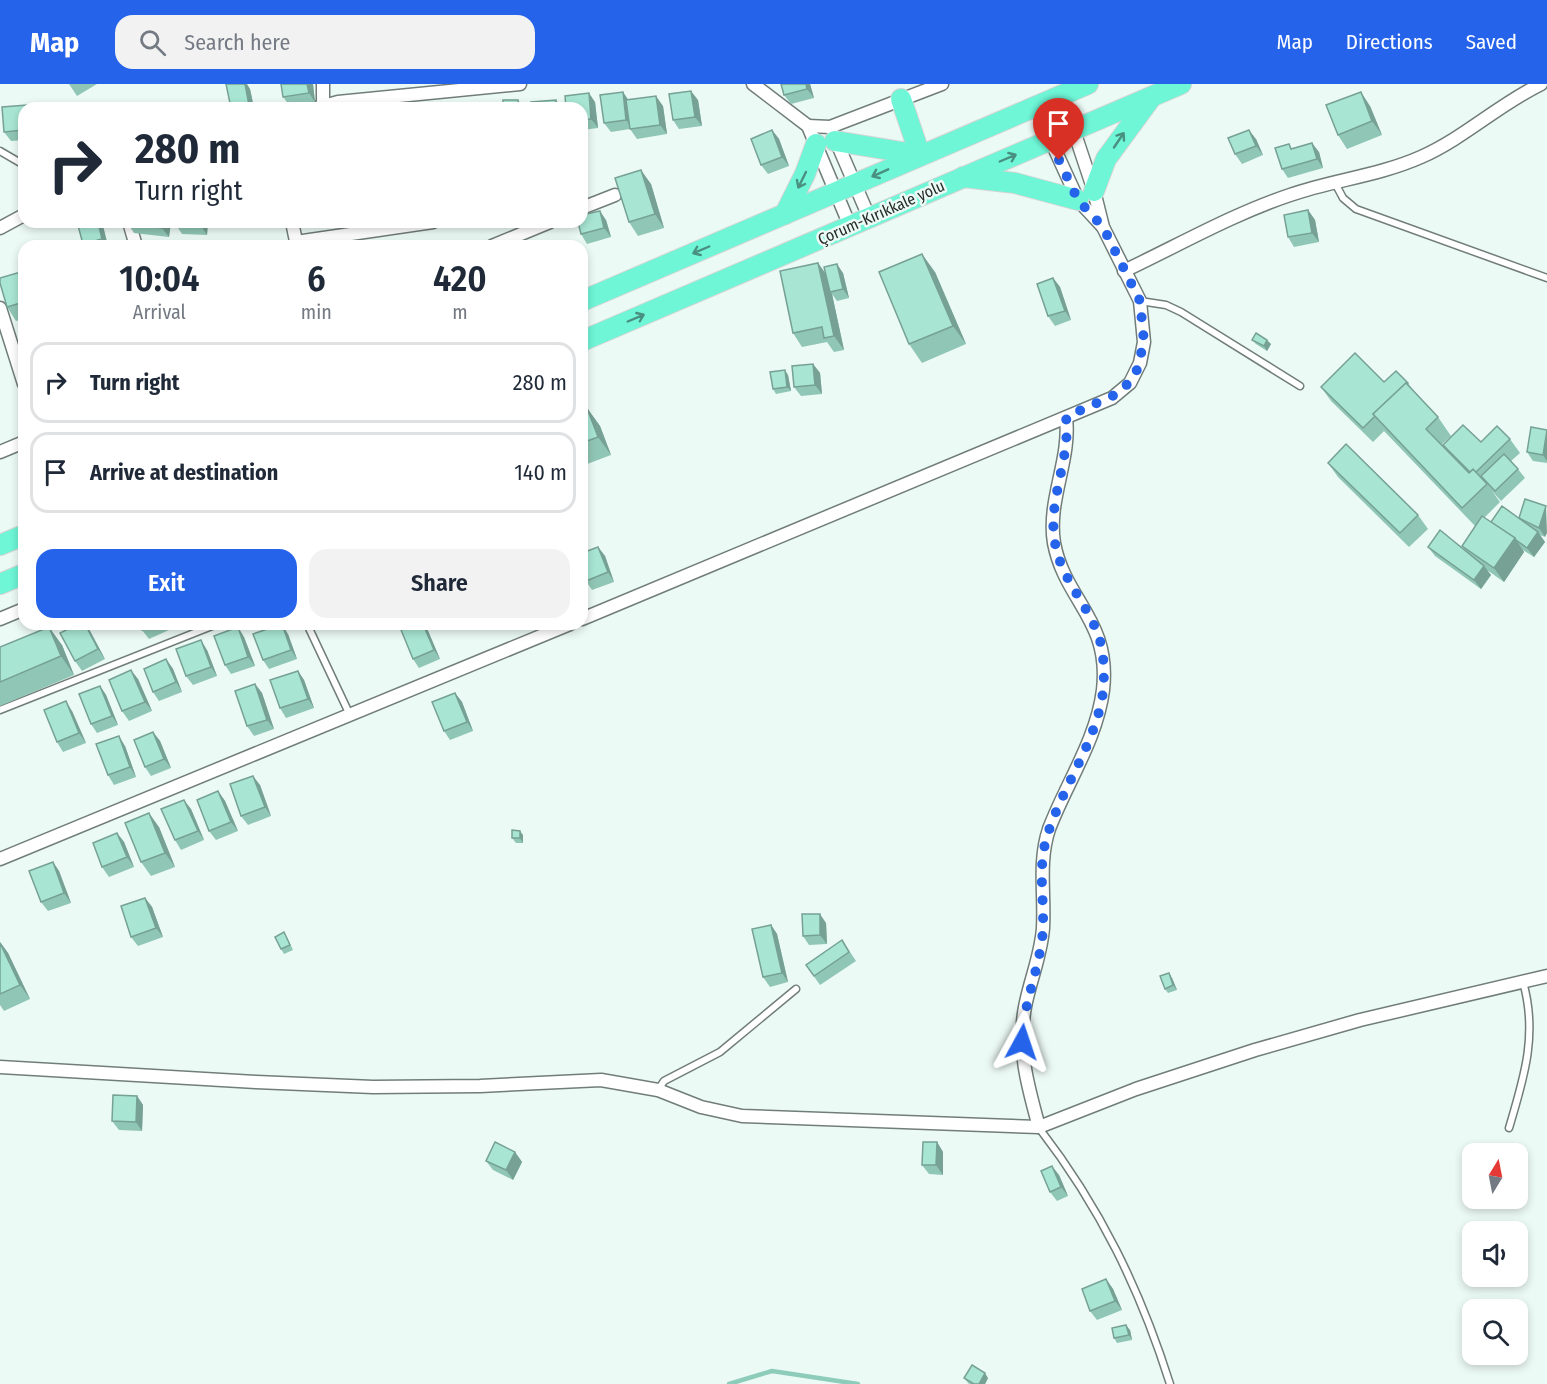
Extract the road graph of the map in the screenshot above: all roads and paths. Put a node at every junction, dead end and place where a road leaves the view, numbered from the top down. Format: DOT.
graph roads {
  1 [pos="323,84"];
  2 [pos="520,84"];
  3 [pos="753,84"];
  4 [pos="942,84"];
  5 [pos="1088,84"];
  6 [pos="1181,84"];
  7 [pos="1541,84"];
  8 [pos="1062,94"];
  9 [pos="1153,96"];
  10 [pos="901,99"];
  11 [pos="321,102"];
  12 [pos="338,102"];
  13 [pos="1035,106"];
  14 [pos="808,126"];
  15 [pos="1075,129"];
  16 [pos="827,137"];
  17 [pos="1050,140"];
  18 [pos="0,151"];
  19 [pos="920,155"];
  20 [pos="18,162"];
  21 [pos="963,177"];
  22 [pos="1335,182"];
  23 [pos="845,188"];
  24 [pos="1086,195"];
  25 [pos="588,199"];
  26 [pos="588,206"];
  27 [pos="785,214"];
  28 [pos="869,217"];
  29 [pos="18,218"];
  30 [pos="850,226"];
  31 [pos="1103,227"];
  32 [pos="0,228"];
  33 [pos="396,228"];
  34 [pos="536,228"];
  35 [pos="322,240"];
  36 [pos="506,240"];
  37 [pos="1125,271"];
  38 [pos="1547,278"];
  39 [pos="588,298"];
  40 [pos="1140,301"];
  41 [pos="0,308"];
  42 [pos="588,338"];
  43 [pos="18,365"];
  44 [pos="1300,386"];
  45 [pos="1066,417"];
  46 [pos="18,444"];
  47 [pos="0,452"];
  48 [pos="18,538"];
  49 [pos="0,545"];
  50 [pos="18,576"];
  51 [pos="0,584"];
  52 [pos="18,612"];
  53 [pos="588,616"];
  54 [pos="0,619"];
  55 [pos="202,630"];
  56 [pos="310,630"];
  57 [pos="555,630"];
  58 [pos="0,710"];
  59 [pos="349,713"];
  60 [pos="0,859"];
  61 [pos="1547,976"];
  62 [pos="1523,982"];
  63 [pos="796,989"];
  64 [pos="0,1067"];
  65 [pos="658,1090"];
  66 [pos="1039,1127"];
  67 [pos="1509,1128"];
  68 [pos="1170,1384"];
  1 -- 11 [label="street"];
  2 -- 12 [label="street"];
  3 -- 14 [label="street"];
  4 -- 10 [label="street"];
  5 -- 8 [label="highway"];
  6 -- 9 [label="highway, Çorum-Kırıkkale yolu"];
  7 -- 22 [label="street"];
  8 -- 13 [label="highway"];
  8 -- 15 [label="street"];
  9 -- 15 [label="highway, Çorum-Kırıkkale yolu"];
  24 -- 9 [label="highway, one-way"];
  10 -- 16 [label="street"];
  10 -- 19 [label="highway"];
  13 -- 17 [label="street"];
  13 -- 19 [label="highway"];
  14 -- 16 [label="street"];
  14 -- 16 [label="street"];
  15 -- 17 [label="highway, Çorum-Kırıkkale yolu"];
  15 -- 24 [label="street"];
  16 -- 19 [label="highway"];
  16 -- 23 [label="street"];
  16 -- 23 [label="street"];
  16 -- 27 [label="highway, one-way"];
  21 -- 17 [label="highway, Çorum-Kırıkkale yolu, one-way"];
  17 -- 24 [label="street"];
  18 -- 20 [label="lane"];
  19 -- 23 [label="highway, one-way"];
  21 -- 24 [label="highway"];
  21 -- 28 [label="highway, Çorum-Kırıkkale yolu"];
  22 -- 37 [label="street"];
  22 -- 38 [label="lane"];
  23 -- 27 [label="highway"];
  23 -- 28 [label="street"];
  23 -- 30 [label="street"];
  24 -- 31 [label="street"];
  24 -- 31 [label="street"];
  25 -- 26 [label="street"];
  27 -- 39 [label="highway, one-way"];
  28 -- 30 [label="highway, Çorum-Kırıkkale yolu"];
  29 -- 32 [label="street"];
  42 -- 30 [label="highway, Çorum-Kırıkkale yolu, one-way"];
  31 -- 37 [label="street"];
  33 -- 35 [label="street"];
  34 -- 36 [label="street"];
  37 -- 40 [label="street"];
  40 -- 44 [label="lane"];
  40 -- 45 [label="street"];
  41 -- 43 [label="street"];
  45 -- 53 [label="street"];
  45 -- 66 [label="street"];
  46 -- 47 [label="street"];
  48 -- 49 [label="highway"];
  50 -- 51 [label="highway"];
  52 -- 54 [label="street"];
  55 -- 58 [label="lane"];
  56 -- 59 [label="lane"];
  57 -- 59 [label="street"];
  59 -- 60 [label="street"];
  61 -- 62 [label="street"];
  62 -- 66 [label="street"];
  62 -- 67 [label="lane"];
  63 -- 65 [label="lane"];
  64 -- 65 [label="street"];
  65 -- 66 [label="street"];
  66 -- 68 [label="lane"];
}
